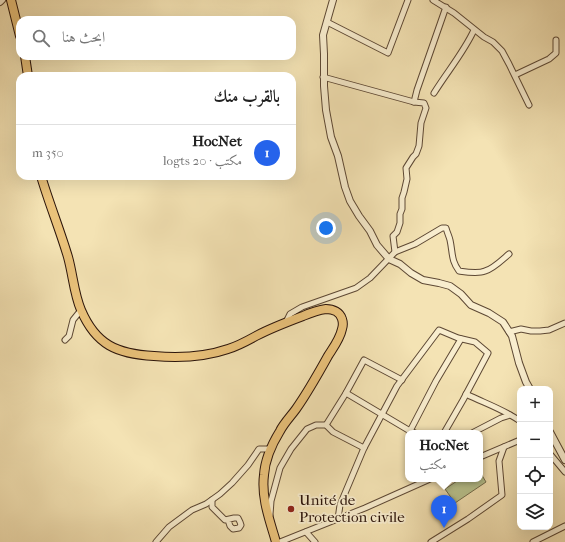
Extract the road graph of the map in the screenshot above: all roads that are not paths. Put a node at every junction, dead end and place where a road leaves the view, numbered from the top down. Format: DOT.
graph roads {
  1 [pos="2,0"];
  2 [pos="11,0"];
  3 [pos="333,0"];
  4 [pos="408,0"];
  5 [pos="433,0"];
  6 [pos="0,2"];
  7 [pos="446,7"];
  8 [pos="16,20"];
  9 [pos="327,22"];
  10 [pos="474,30"];
  11 [pos="556,40"];
  12 [pos="26,60"];
  13 [pos="27,72"];
  14 [pos="515,75"];
  15 [pos="323,77"];
  16 [pos="434,94"];
  17 [pos="414,102"];
  18 [pos="529,105"];
  19 [pos="42,180"];
  20 [pos="395,252"];
  21 [pos="509,254"];
  22 [pos="389,259"];
  23 [pos="81,310"];
  24 [pos="286,322"];
  25 [pos="565,323"];
  26 [pos="509,332"];
  27 [pos="461,339"];
  28 [pos="65,340"];
  29 [pos="402,380"];
  30 [pos="528,386"];
  31 [pos="346,393"];
  32 [pos="466,394"];
  33 [pos="382,415"];
  34 [pos="510,415"];
  35 [pos="517,419"];
  36 [pos="326,425"];
  37 [pos="409,430"];
  38 [pos="414,430"];
  39 [pos="446,430"];
  40 [pos="478,430"];
  41 [pos="553,438"];
  42 [pos="517,441"];
  43 [pos="504,447"];
  44 [pos="364,448"];
  45 [pos="270,449"];
  46 [pos="483,456"];
  47 [pos="553,458"];
  48 [pos="565,460"];
  49 [pos="565,472"];
  50 [pos="421,482"];
  51 [pos="212,500"];
  52 [pos="338,519"];
  53 [pos="228,520"];
  54 [pos="270,520"];
  55 [pos="565,526"];
  56 [pos="306,532"];
  57 [pos="290,540"];
  58 [pos="156,542"];
  59 [pos="276,542"];
  60 [pos="280,542"];
  61 [pos="315,542"];
  62 [pos="431,542"];
  63 [pos="533,542"];
  1 -- 6 [label="street"];
  2 -- 8 [label="main road"];
  3 -- 9 [label="street"];
  4 -- 9 [label="street"];
  5 -- 7 [label="street"];
  7 -- 10 [label="street"];
  7 -- 17 [label="street"];
  9 -- 15 [label="street"];
  10 -- 14 [label="street"];
  10 -- 16 [label="street"];
  11 -- 14 [label="street"];
  12 -- 13 [label="main road"];
  14 -- 18 [label="street"];
  15 -- 17 [label="street"];
  15 -- 22 [label="street"];
  17 -- 20 [label="street"];
  19 -- 23 [label="main road"];
  20 -- 21 [label="street"];
  20 -- 22 [label="street"];
  22 -- 24 [label="street"];
  22 -- 26 [label="street"];
  23 -- 24 [label="main road"];
  23 -- 28 [label="street"];
  24 -- 45 [label="main road"];
  25 -- 26 [label="street"];
  26 -- 30 [label="street"];
  27 -- 29 [label="street"];
  27 -- 32 [label="street"];
  27 -- 38 [label="street"];
  29 -- 31 [label="street"];
  29 -- 33 [label="street"];
  31 -- 33 [label="street"];
  31 -- 36 [label="street"];
  32 -- 34 [label="street"];
  32 -- 39 [label="street"];
  33 -- 37 [label="street"];
  33 -- 44 [label="street"];
  34 -- 35 [label="street"];
  34 -- 40 [label="street"];
  36 -- 44 [label="street"];
  36 -- 54 [label="street"];
  41 -- 48 [label="street"];
  42 -- 43 [label="street"];
  43 -- 46 [label="street"];
  43 -- 62 [label="street"];
  44 -- 52 [label="street"];
  45 -- 51 [label="street"];
  45 -- 54 [label="main road"];
  47 -- 49 [label="street"];
  50 -- 52 [label="street"];
  51 -- 53 [label="street"];
  51 -- 58 [label="street"];
  52 -- 56 [label="street"];
  54 -- 59 [label="main road"];
  55 -- 63 [label="street"];
  56 -- 57 [label="street"];
  56 -- 61 [label="street"];
  57 -- 60 [label="street"];
}
